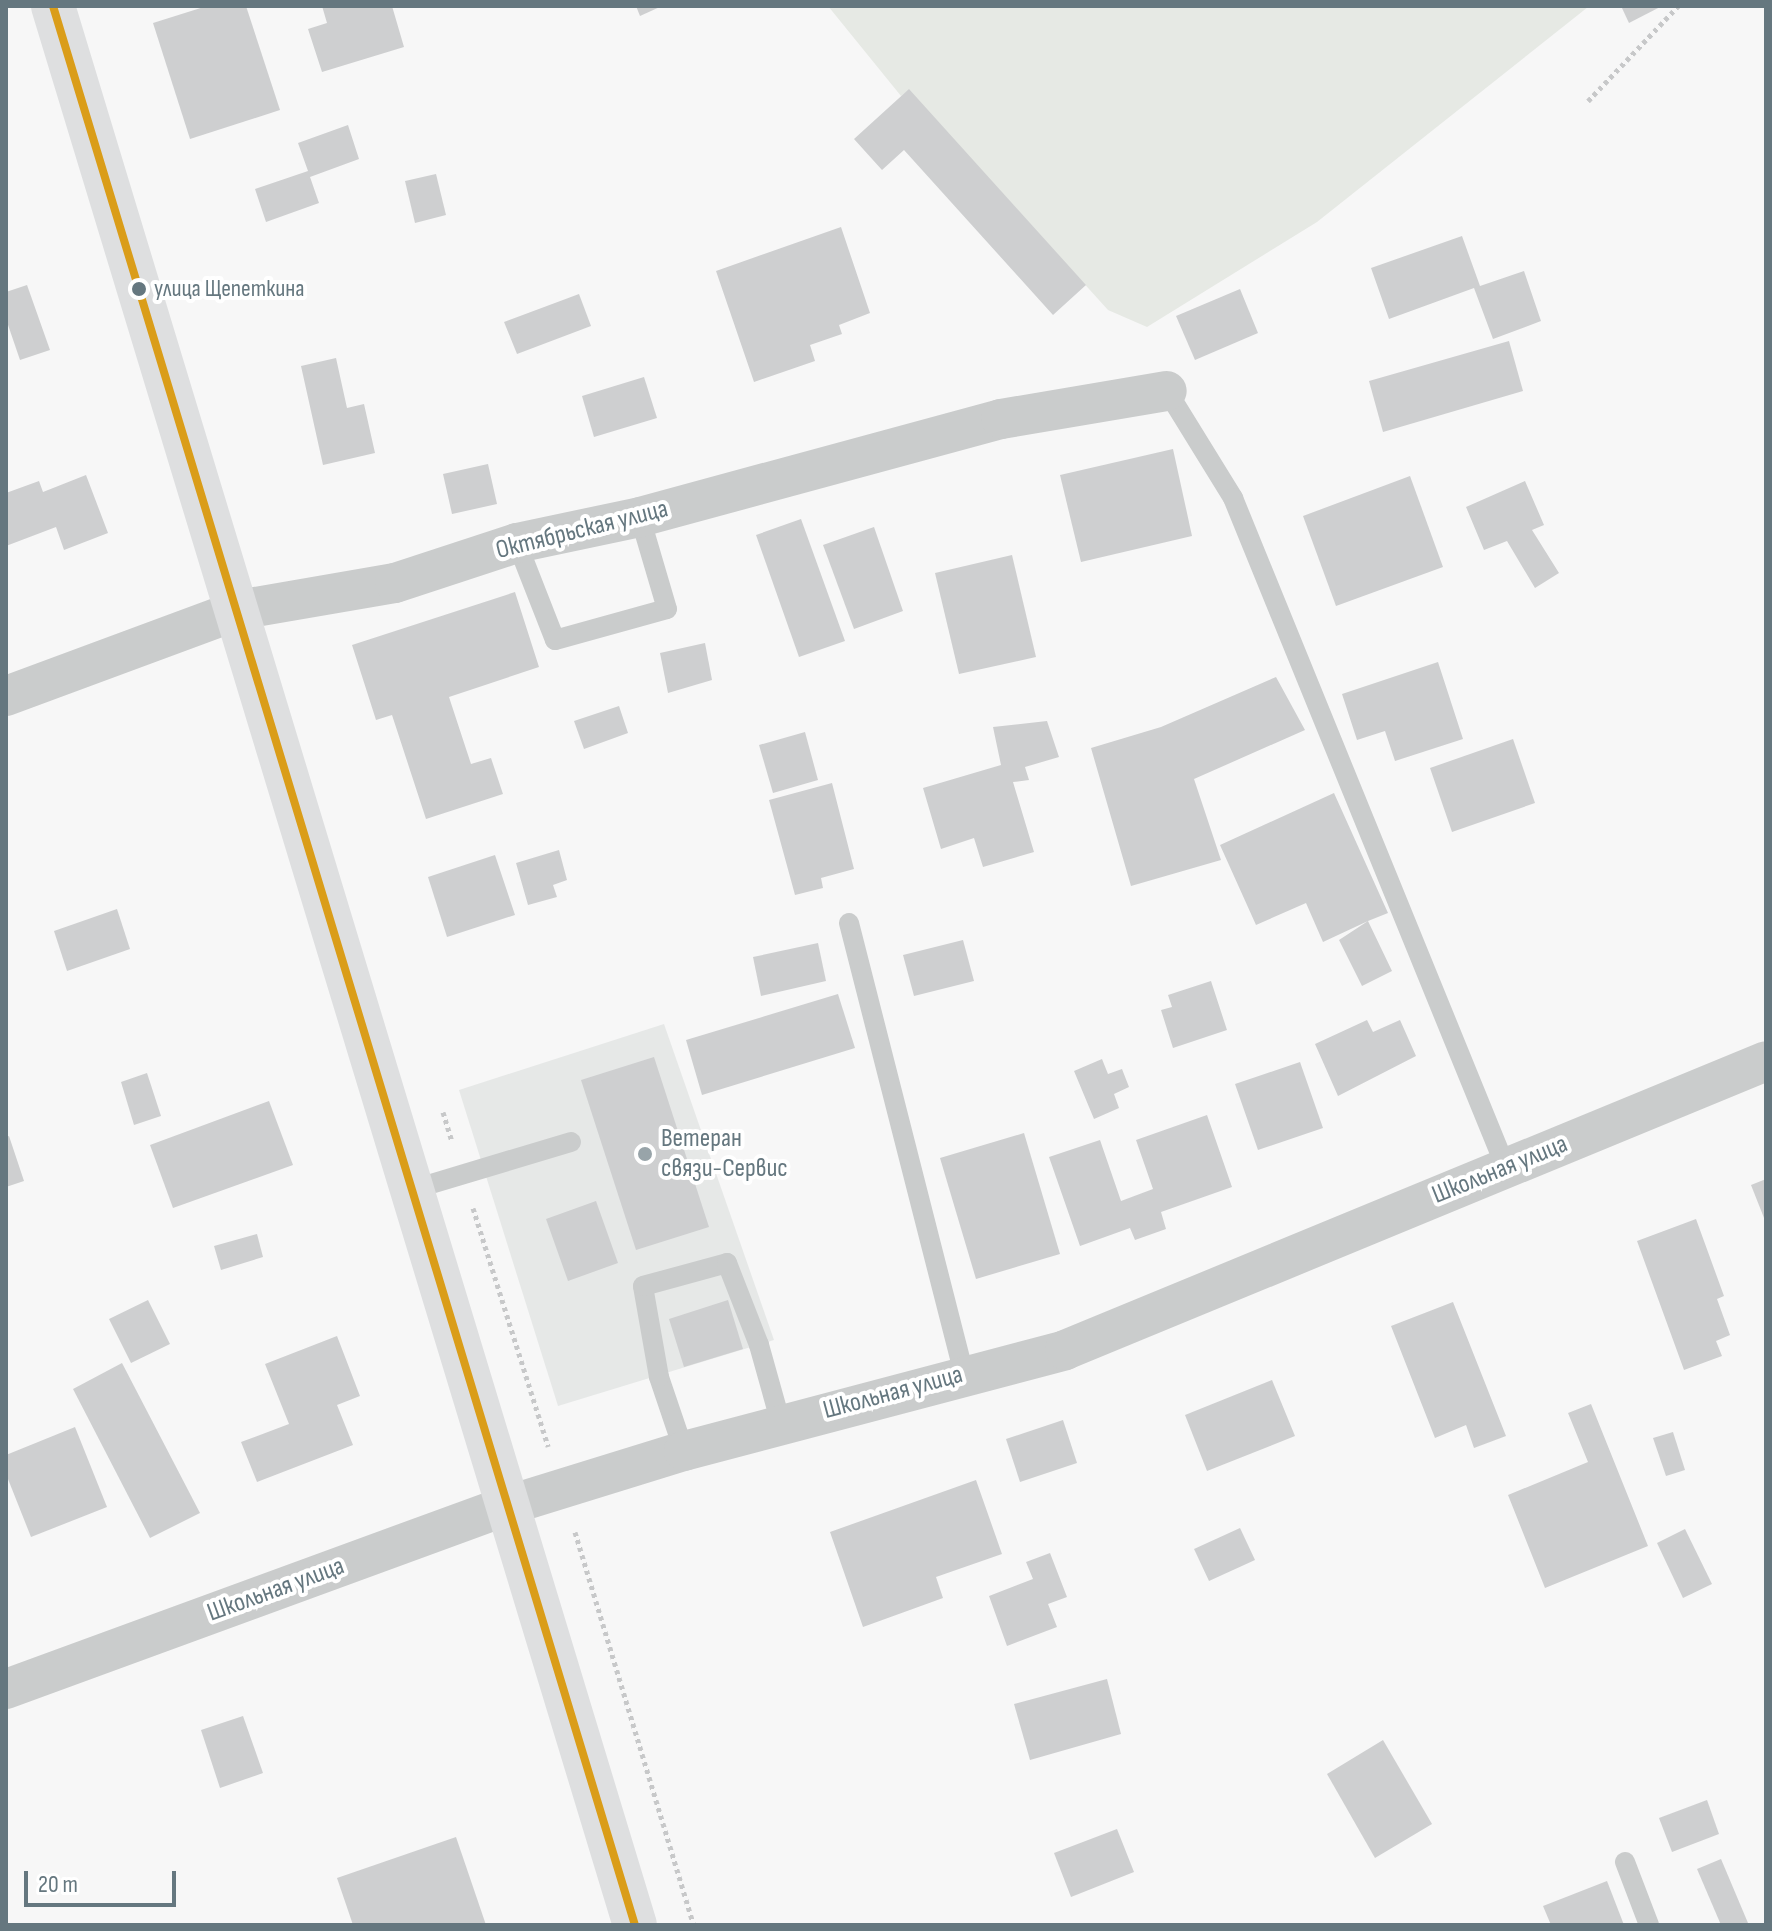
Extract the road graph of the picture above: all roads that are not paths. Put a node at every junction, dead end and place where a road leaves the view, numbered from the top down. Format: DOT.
graph roads {
  1 [pos="53,6"];
  2 [pos="1167,391"];
  3 [pos="640,517"];
  4 [pos="517,543"];
  5 [pos="238,610"];
  6 [pos="6,696"];
  7 [pos="849,923"];
  8 [pos="1766,1061"];
  9 [pos="571,1142"];
  10 [pos="1506,1168"];
  11 [pos="411,1190"];
  12 [pos="964,1374"];
  13 [pos="781,1424"];
  14 [pos="684,1451"];
  15 [pos="506,1506"];
  16 [pos="6,1689"];
  17 [pos="1625,1862"];
  18 [pos="635,1925"];
  19 [pos="1649,1925"];
  1 -- 5 [label="main road"];
  2 -- 3 [label="street, Октябрьская улица"];
  2 -- 10 [label="lane"];
  3 -- 4 [label="street, Октябрьская улица"];
  3 -- 4 [label="lane"];
  4 -- 5 [label="street, Октябрьская улица"];
  5 -- 6 [label="street, Октябрьская улица"];
  5 -- 11 [label="main road"];
  7 -- 12 [label="lane"];
  8 -- 10 [label="street, Школьная улица"];
  9 -- 11 [label="lane"];
  10 -- 12 [label="street, Школьная улица"];
  11 -- 15 [label="main road"];
  12 -- 13 [label="street, Школьная улица"];
  13 -- 14 [label="street, Школьная улица"];
  13 -- 14 [label="lane"];
  14 -- 15 [label="street, Школьная улица"];
  15 -- 16 [label="street, Школьная улица"];
  15 -- 18 [label="main road"];
  17 -- 19 [label="lane"];
}
